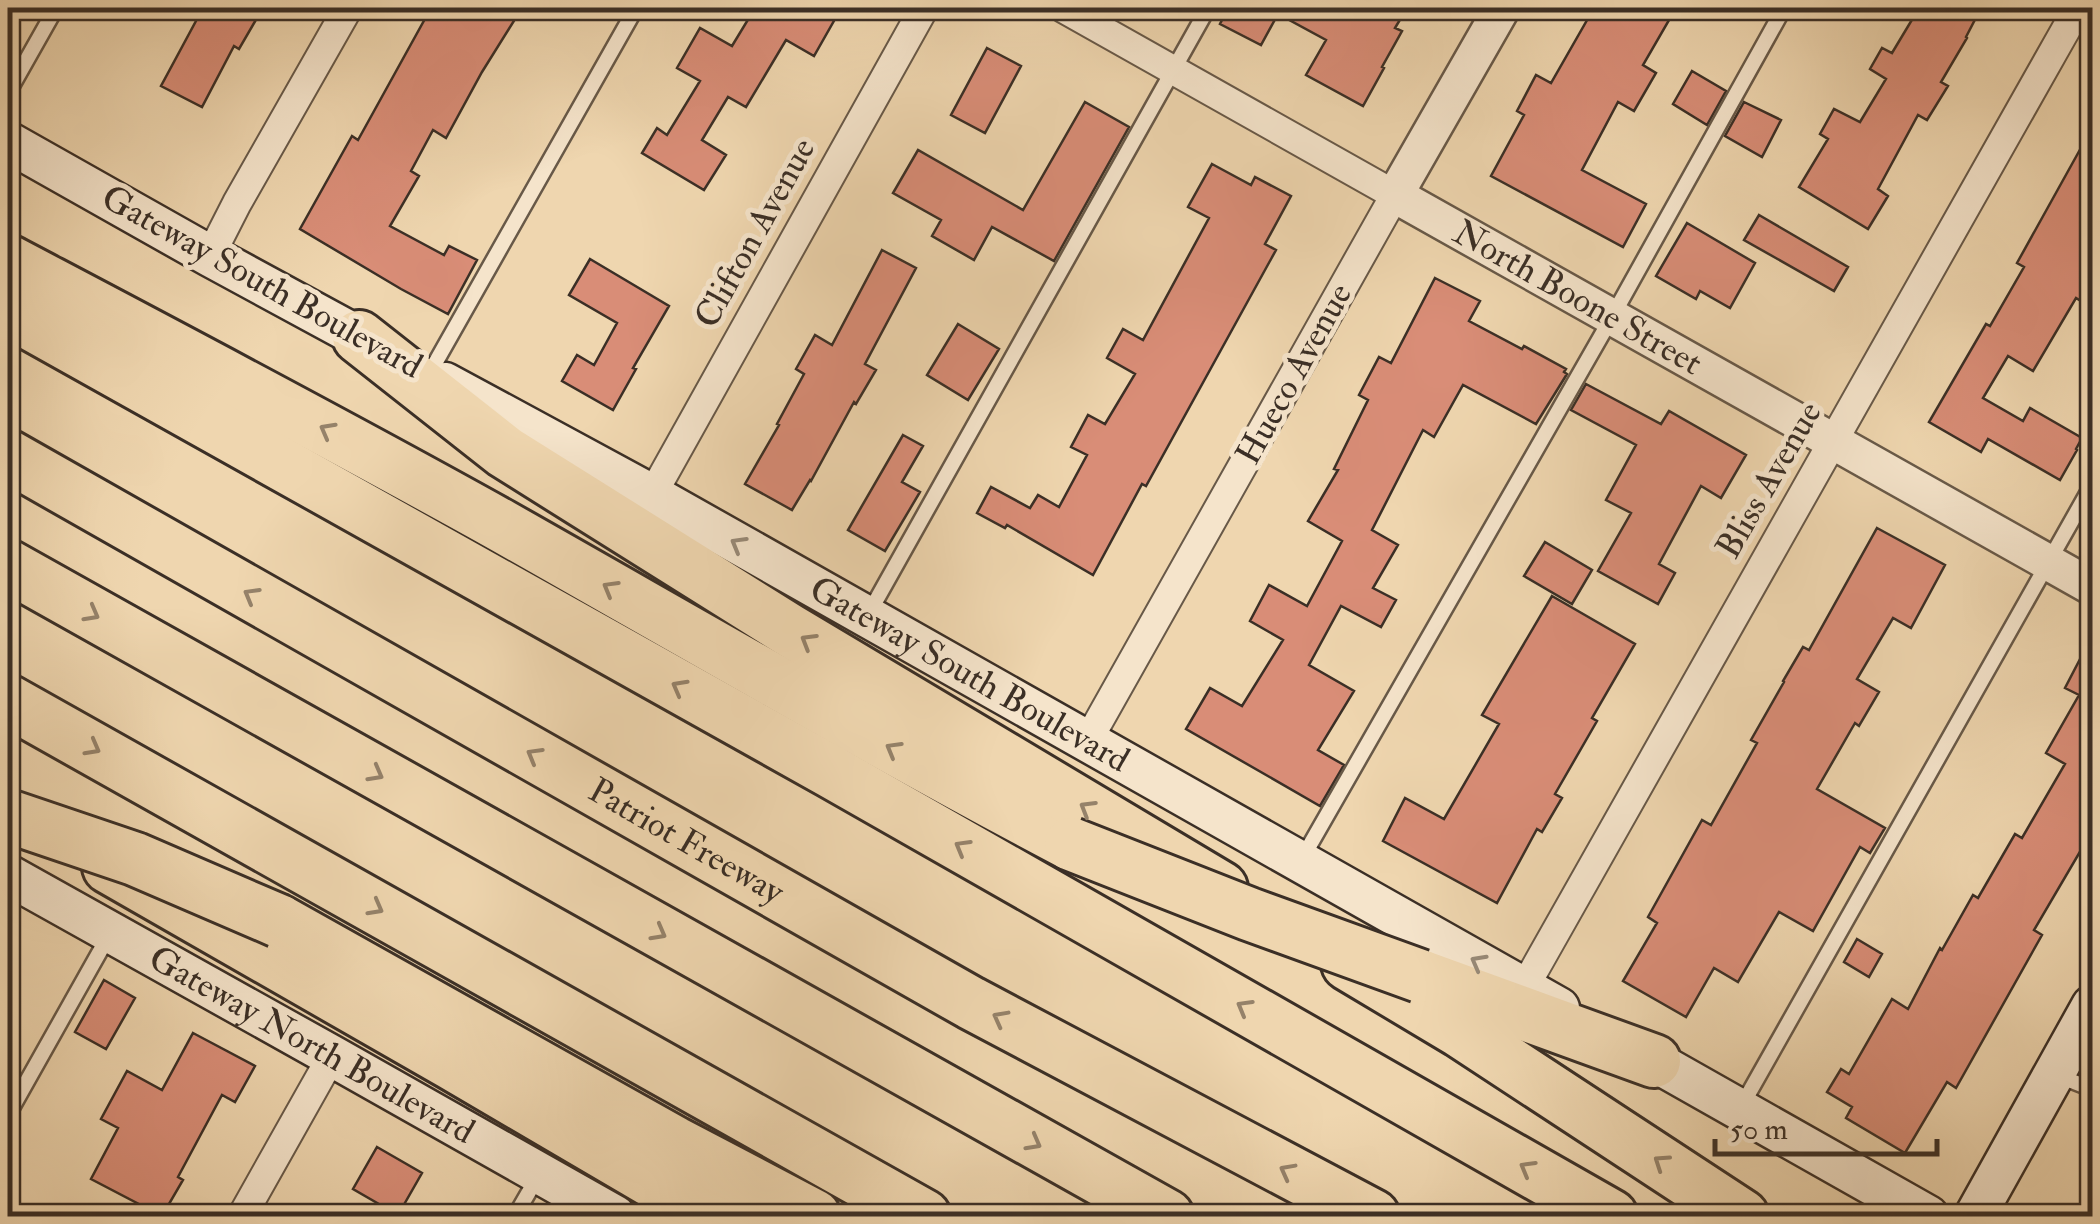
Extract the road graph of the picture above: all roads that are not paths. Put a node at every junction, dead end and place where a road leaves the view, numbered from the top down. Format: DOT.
graph roads {
  1 [pos="56,8"];
  2 [pos="348,8"];
  3 [pos="636,8"];
  4 [pos="924,8"];
  5 [pos="1062,8"];
  6 [pos="1208,8"];
  7 [pos="1502,8"];
  8 [pos="1784,8"];
  9 [pos="2078,8"];
  10 [pos="1172,70"];
  11 [pos="8,94"];
  12 [pos="8,142"];
  13 [pos="1395,196"];
  14 [pos="210,256"];
  15 [pos="8,261"];
  16 [pos="8,310"];
  17 [pos="1612,317"];
  18 [pos="359,337"];
  19 [pos="429,374"];
  20 [pos="1833,442"];
  21 [pos="8,456"];
  22 [pos="2092,485"];
  23 [pos="652,495"];
  24 [pos="2048,562"];
  25 [pos="8,566"];
  26 [pos="2092,587"];
  27 [pos="867,617"];
  28 [pos="8,701"];
  29 [pos="1086,742"];
  30 [pos="8,813"];
  31 [pos="1301,862"];
  32 [pos="8,875"];
  33 [pos="110,933"];
  34 [pos="1524,988"];
  35 [pos="2092,1006"];
  36 [pos="332,1056"];
  37 [pos="1654,1062"];
  38 [pos="2054,1074"];
  39 [pos="2092,1088"];
  40 [pos="1740,1110"];
  41 [pos="8,1115"];
  42 [pos="540,1174"];
  43 [pos="242,1216"];
  44 [pos="515,1216"];
  45 [pos="615,1216"];
  46 [pos="712,1216"];
  47 [pos="814,1216"];
  48 [pos="924,1216"];
  49 [pos="1167,1216"];
  50 [pos="1373,1216"];
  51 [pos="1612,1216"];
  52 [pos="1742,1216"];
  53 [pos="1928,1216"];
  54 [pos="1975,1216"];
  1 -- 11 [label="lane"];
  2 -- 14 [label="street"];
  3 -- 19 [label="lane"];
  4 -- 23 [label="street, Clifton Avenue"];
  5 -- 10 [label="street, North Boone Street"];
  6 -- 10 [label="lane"];
  7 -- 13 [label="street, Hueco Avenue"];
  8 -- 17 [label="lane"];
  9 -- 20 [label="street, Bliss Avenue"];
  10 -- 13 [label="street, North Boone Street"];
  10 -- 27 [label="lane"];
  12 -- 14 [label="main road, Gateway South Boulevard"];
  13 -- 17 [label="street, North Boone Street"];
  13 -- 29 [label="street, Hueco Avenue"];
  14 -- 18 [label="main road, Gateway South Boulevard"];
  37 -- 15 [label="highway, one-way, bridge"];
  51 -- 16 [label="highway, one-way"];
  17 -- 20 [label="street, North Boone Street"];
  17 -- 31 [label="lane"];
  18 -- 19 [label="main road, Gateway South Boulevard"];
  52 -- 18 [label="highway, one-way"];
  19 -- 23 [label="main road, Gateway South Boulevard"];
  20 -- 24 [label="street, North Boone Street"];
  20 -- 34 [label="street, Bliss Avenue"];
  50 -- 21 [label="highway, Patriot Freeway, one-way"];
  22 -- 24 [label="lane"];
  27 -- 23 [label="main road, Gateway South Boulevard, one-way"];
  24 -- 26 [label="street, North Boone Street"];
  24 -- 40 [label="lane"];
  25 -- 49 [label="highway, one-way"];
  27 -- 29 [label="main road, Gateway South Boulevard"];
  28 -- 48 [label="highway, one-way"];
  29 -- 31 [label="main road, Gateway South Boulevard"];
  30 -- 46 [label="highway"];
  30 -- 47 [label="highway, bridge"];
  34 -- 31 [label="main road, Gateway South Boulevard, one-way"];
  32 -- 33 [label="main road, Gateway North Boulevard"];
  33 -- 36 [label="main road, Gateway North Boulevard"];
  33 -- 41 [label="lane"];
  34 -- 37 [label="main road, Gateway South Boulevard"];
  35 -- 38 [label="main road"];
  36 -- 42 [label="main road, Gateway North Boulevard"];
  36 -- 43 [label="street"];
  37 -- 40 [label="main road, Gateway South Boulevard"];
  38 -- 39 [label="lane"];
  38 -- 54 [label="main road"];
  40 -- 53 [label="main road, Gateway South Boulevard"];
  42 -- 44 [label="lane"];
  42 -- 45 [label="main road, Gateway North Boulevard"];
}
